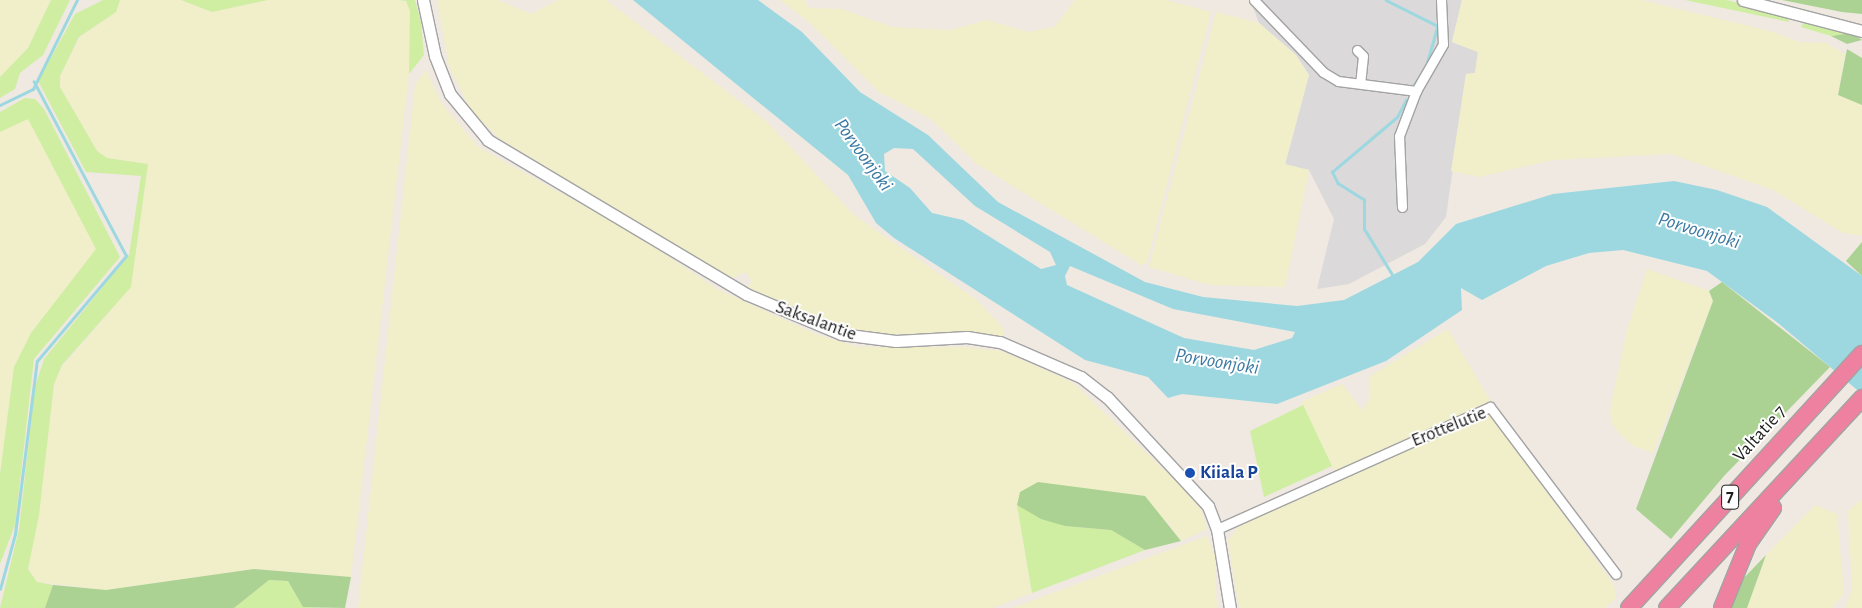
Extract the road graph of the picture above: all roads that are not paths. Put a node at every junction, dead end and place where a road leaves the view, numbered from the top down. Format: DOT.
graph roads {
  1 [pos="423,0"];
  2 [pos="1254,0"];
  3 [pos="1440,0"];
  4 [pos="1743,0"];
  5 [pos="1862,31"];
  6 [pos="1357,50"];
  7 [pos="1360,84"];
  8 [pos="1416,91"];
  9 [pos="1402,208"];
  10 [pos="1862,354"];
  11 [pos="1858,402"];
  12 [pos="1840,421"];
  13 [pos="1218,528"];
  14 [pos="1616,574"];
  15 [pos="1230,608"];
  16 [pos="1629,608"];
  17 [pos="1667,608"];
  18 [pos="1722,608"];
  1 -- 13 [label="street, Saksalantie"];
  2 -- 7 [label="street"];
  3 -- 8 [label="street"];
  4 -- 5 [label="street"];
  6 -- 7 [label="street"];
  7 -- 8 [label="street"];
  8 -- 9 [label="street"];
  10 -- 16 [label="highway, Valtatie 7 / 7"];
  11 -- 12 [label="highway, 7"];
  12 -- 17 [label="highway, 7"];
  12 -- 18 [label="highway"];
  13 -- 14 [label="street, Erottelutie"];
  13 -- 15 [label="street, Saksalantie"];
}
